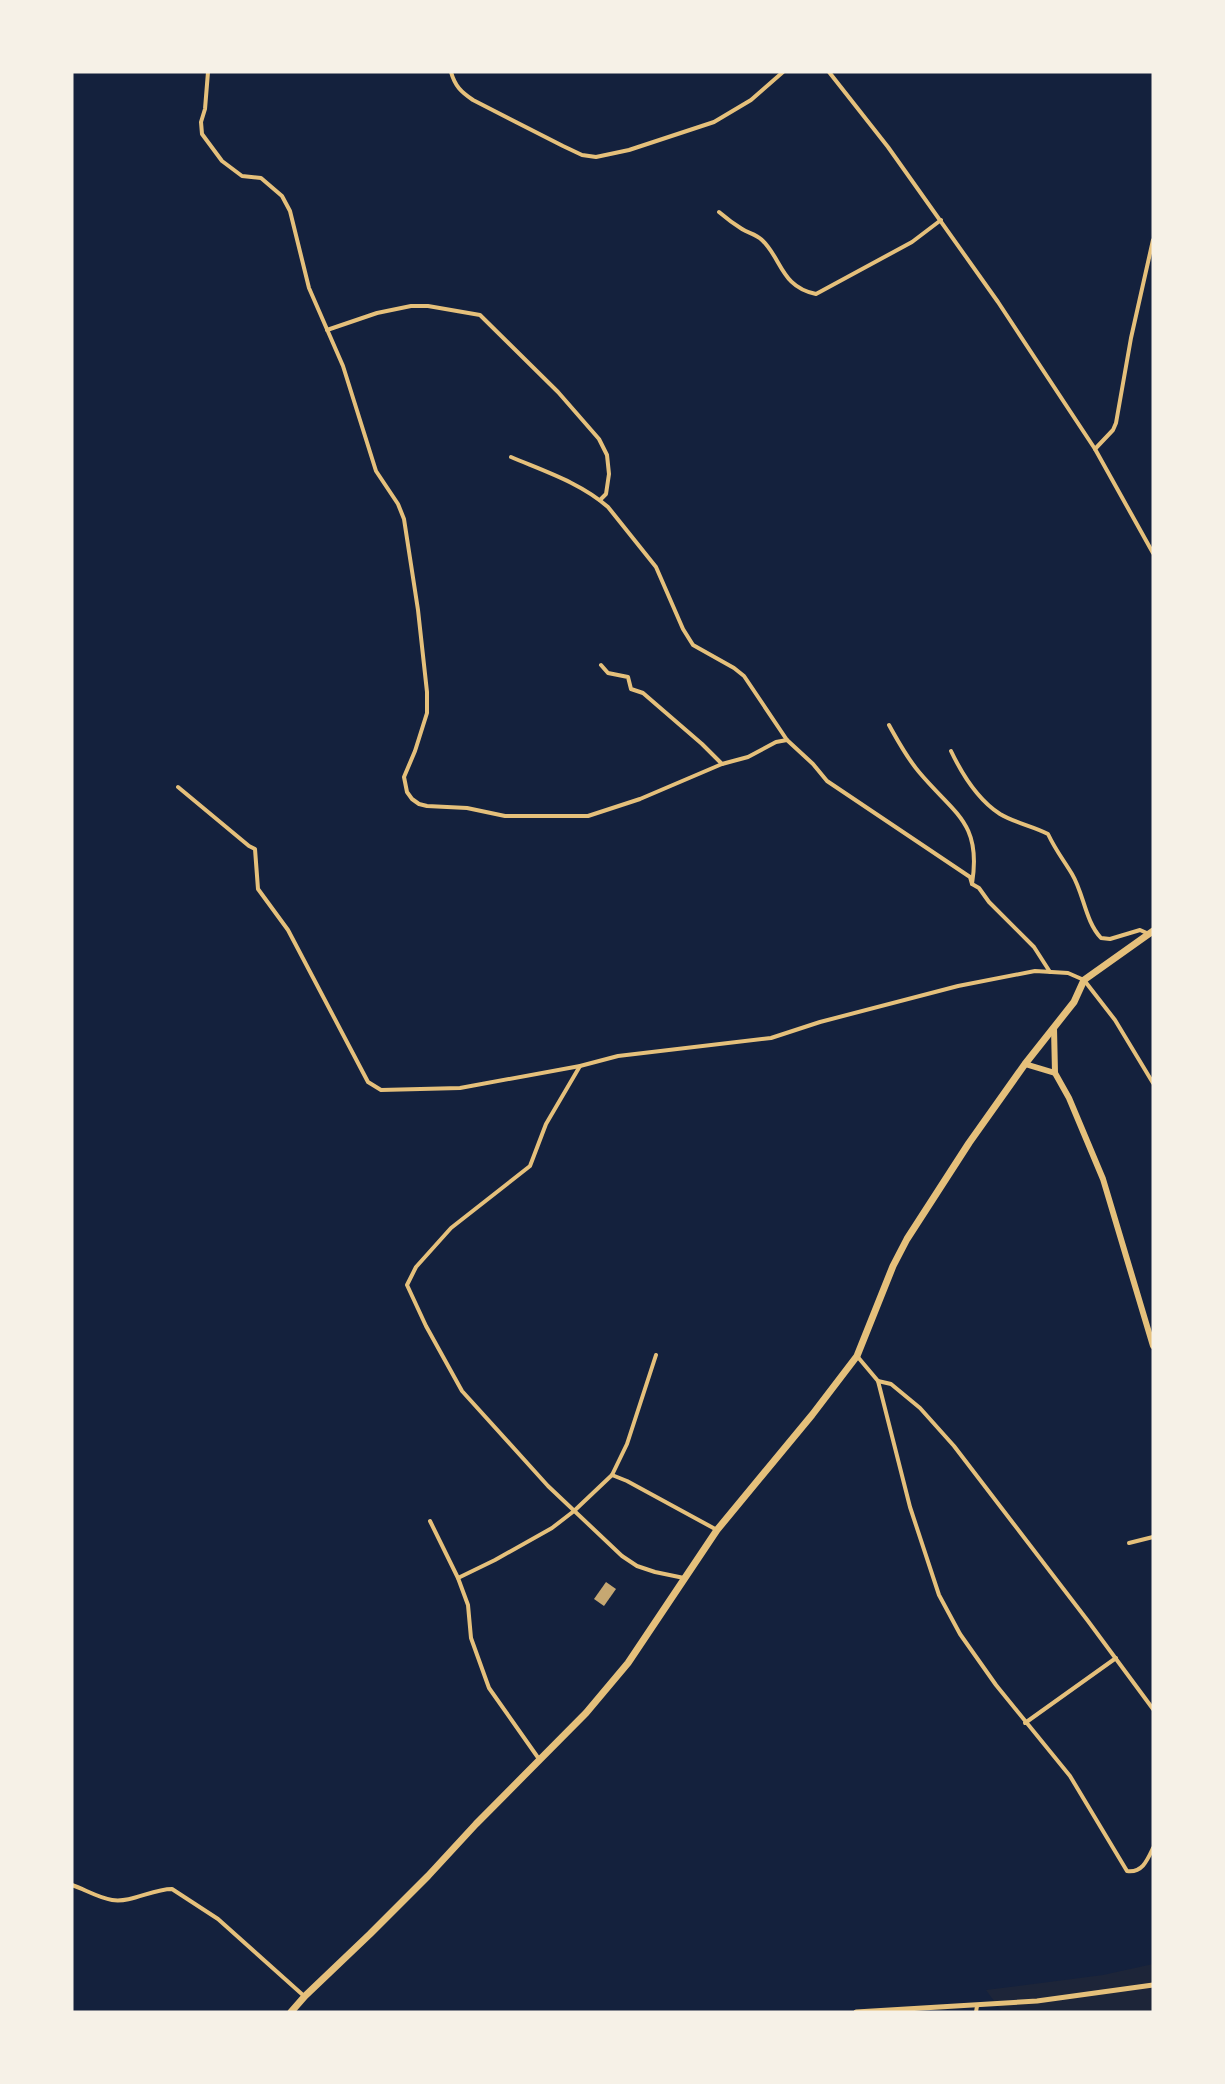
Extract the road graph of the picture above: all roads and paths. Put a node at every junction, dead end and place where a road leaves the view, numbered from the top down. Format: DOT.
graph roads {
  1 [pos="208,72"];
  2 [pos="451,72"];
  3 [pos="783,72"];
  4 [pos="829,72"];
  5 [pos="719,212"];
  6 [pos="941,220"];
  7 [pos="1153,240"];
  8 [pos="327,330"];
  9 [pos="1095,448"];
  10 [pos="511,457"];
  11 [pos="600,500"];
  12 [pos="1153,553"];
  13 [pos="601,665"];
  14 [pos="889,725"];
  15 [pos="787,740"];
  16 [pos="951,751"];
  17 [pos="722,764"];
  18 [pos="178,787"];
  19 [pos="972,884"];
  20 [pos="1151,932"];
  21 [pos="1050,973"];
  22 [pos="1084,980"];
  23 [pos="1054,1028"];
  24 [pos="1025,1064"];
  25 [pos="580,1066"];
  26 [pos="1055,1073"];
  27 [pos="1153,1083"];
  28 [pos="1153,1346"];
  29 [pos="656,1355"];
  30 [pos="857,1356"];
  31 [pos="878,1381"];
  32 [pos="612,1475"];
  33 [pos="574,1511"];
  34 [pos="430,1521"];
  35 [pos="717,1530"];
  36 [pos="1153,1537"];
  37 [pos="1129,1543"];
  38 [pos="458,1578"];
  39 [pos="684,1578"];
  40 [pos="1116,1658"];
  41 [pos="1153,1709"];
  42 [pos="1025,1724"];
  43 [pos="539,1760"];
  44 [pos="1153,1848"];
  45 [pos="72,1885"];
  46 [pos="1153,1985"];
  47 [pos="304,1996"];
  48 [pos="976,2009"];
  49 [pos="291,2012"];
  50 [pos="856,2012"];
  1 -- 8 [label="street"];
  2 -- 3 [label="street"];
  4 -- 6 [label="street"];
  5 -- 6 [label="street"];
  6 -- 9 [label="street"];
  7 -- 9 [label="street"];
  8 -- 11 [label="street"];
  8 -- 17 [label="street"];
  9 -- 12 [label="street"];
  10 -- 11 [label="street"];
  11 -- 15 [label="street"];
  13 -- 17 [label="street"];
  14 -- 19 [label="street"];
  15 -- 17 [label="street"];
  15 -- 19 [label="street"];
  16 -- 20 [label="street"];
  18 -- 25 [label="street"];
  19 -- 21 [label="street"];
  20 -- 22 [label="highway"];
  21 -- 22 [label="street"];
  21 -- 25 [label="street"];
  22 -- 23 [label="highway"];
  22 -- 27 [label="street"];
  23 -- 24 [label="highway"];
  23 -- 26 [label="main road"];
  24 -- 26 [label="main road"];
  24 -- 30 [label="highway"];
  25 -- 33 [label="street"];
  26 -- 28 [label="main road"];
  29 -- 32 [label="street"];
  30 -- 31 [label="street"];
  30 -- 35 [label="highway"];
  31 -- 40 [label="street"];
  31 -- 42 [label="street"];
  32 -- 33 [label="street"];
  32 -- 35 [label="street"];
  33 -- 38 [label="street"];
  33 -- 39 [label="street"];
  34 -- 38 [label="street"];
  35 -- 39 [label="highway"];
  36 -- 37 [label="street"];
  38 -- 43 [label="street"];
  39 -- 43 [label="highway"];
  40 -- 41 [label="street"];
  40 -- 42 [label="street"];
  42 -- 44 [label="street"];
  43 -- 47 [label="highway"];
  45 -- 47 [label="street"];
  46 -- 48 [label="street"];
  47 -- 49 [label="highway"];
  48 -- 50 [label="street"];
}
